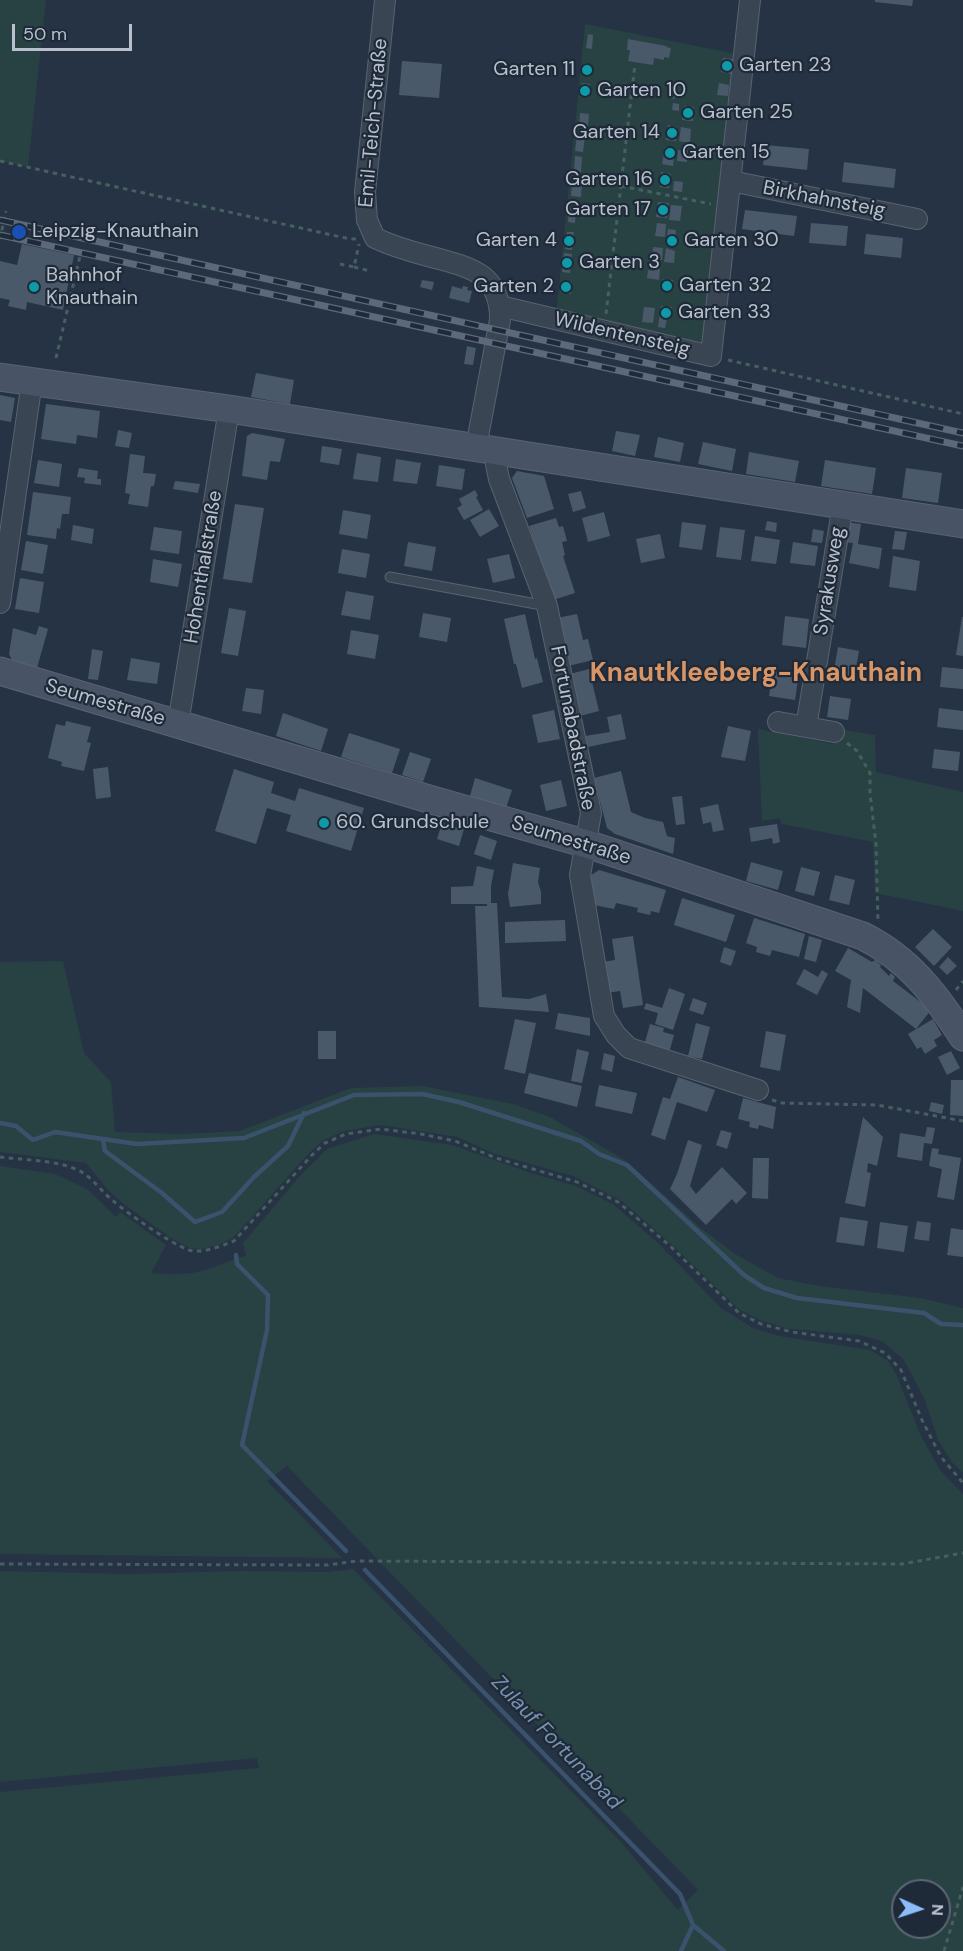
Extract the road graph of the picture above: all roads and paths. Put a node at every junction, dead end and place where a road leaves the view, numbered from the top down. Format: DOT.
graph roads {
  1 [pos="385,0"];
  2 [pos="750,0"];
  3 [pos="635,64"];
  4 [pos="0,161"];
  5 [pos="731,181"];
  6 [pos="621,186"];
  7 [pos="728,207"];
  8 [pos="6,211"];
  9 [pos="917,219"];
  10 [pos="0,238"];
  11 [pos="80,256"];
  12 [pos="340,264"];
  13 [pos="354,267"];
  14 [pos="370,271"];
  15 [pos="500,306"];
  16 [pos="605,331"];
  17 [pos="711,356"];
  18 [pos="57,358"];
  19 [pos="0,377"];
  20 [pos="32,381"];
  21 [pos="229,409"];
  22 [pos="963,414"];
  23 [pos="487,449"];
  24 [pos="843,505"];
  25 [pos="963,524"];
  26 [pos="390,577"];
  27 [pos="0,603"];
  28 [pos="547,606"];
  29 [pos="0,672"];
  30 [pos="778,722"];
  31 [pos="178,724"];
  32 [pos="806,728"];
  33 [pos="834,732"];
  34 [pos="586,844"];
  35 [pos="877,943"];
  36 [pos="963,1038"];
  37 [pos="758,1090"];
  38 [pos="963,1121"];
  39 [pos="0,1157"];
  40 [pos="963,1483"];
  41 [pos="963,1553"];
  42 [pos="0,1564"];
  43 [pos="963,1887"];
  44 [pos="944,1951"];
  1 -- 15 [label="street, Emil-Teich-Straße"];
  2 -- 5 [label="street, Wildentensteig"];
  3 -- 6 [label="path"];
  4 -- 13 [label="path"];
  5 -- 7 [label="street, Wildentensteig"];
  5 -- 9 [label="street, Birkhahnsteig"];
  6 -- 7 [label="path"];
  6 -- 16 [label="path"];
  7 -- 17 [label="street, Wildentensteig"];
  8 -- 10 [label="path"];
  11 -- 18 [label="path"];
  12 -- 13 [label="path"];
  13 -- 14 [label="path"];
  15 -- 16 [label="street, Wildentensteig"];
  15 -- 23 [label="street"];
  16 -- 17 [label="street, Wildentensteig"];
  17 -- 22 [label="path"];
  19 -- 20 [label="street"];
  20 -- 21 [label="street"];
  20 -- 27 [label="street"];
  21 -- 23 [label="street"];
  21 -- 31 [label="street, Hohenthalstraße"];
  23 -- 24 [label="street"];
  23 -- 28 [label="street, Fortunabadstraße"];
  24 -- 25 [label="street"];
  24 -- 32 [label="street, Syrakusweg"];
  26 -- 28 [label="lane"];
  28 -- 34 [label="street, Fortunabadstraße"];
  29 -- 31 [label="street, Seumestraße"];
  30 -- 32 [label="street"];
  31 -- 34 [label="street, Seumestraße"];
  32 -- 33 [label="street"];
  33 -- 35 [label="path"];
  34 -- 35 [label="street, Seumestraße"];
  34 -- 37 [label="street, Fortunabadstraße"];
  35 -- 36 [label="street, Seumestraße"];
  37 -- 38 [label="path"];
  39 -- 40 [label="path"];
  41 -- 42 [label="path"];
  43 -- 44 [label="path"];
}
